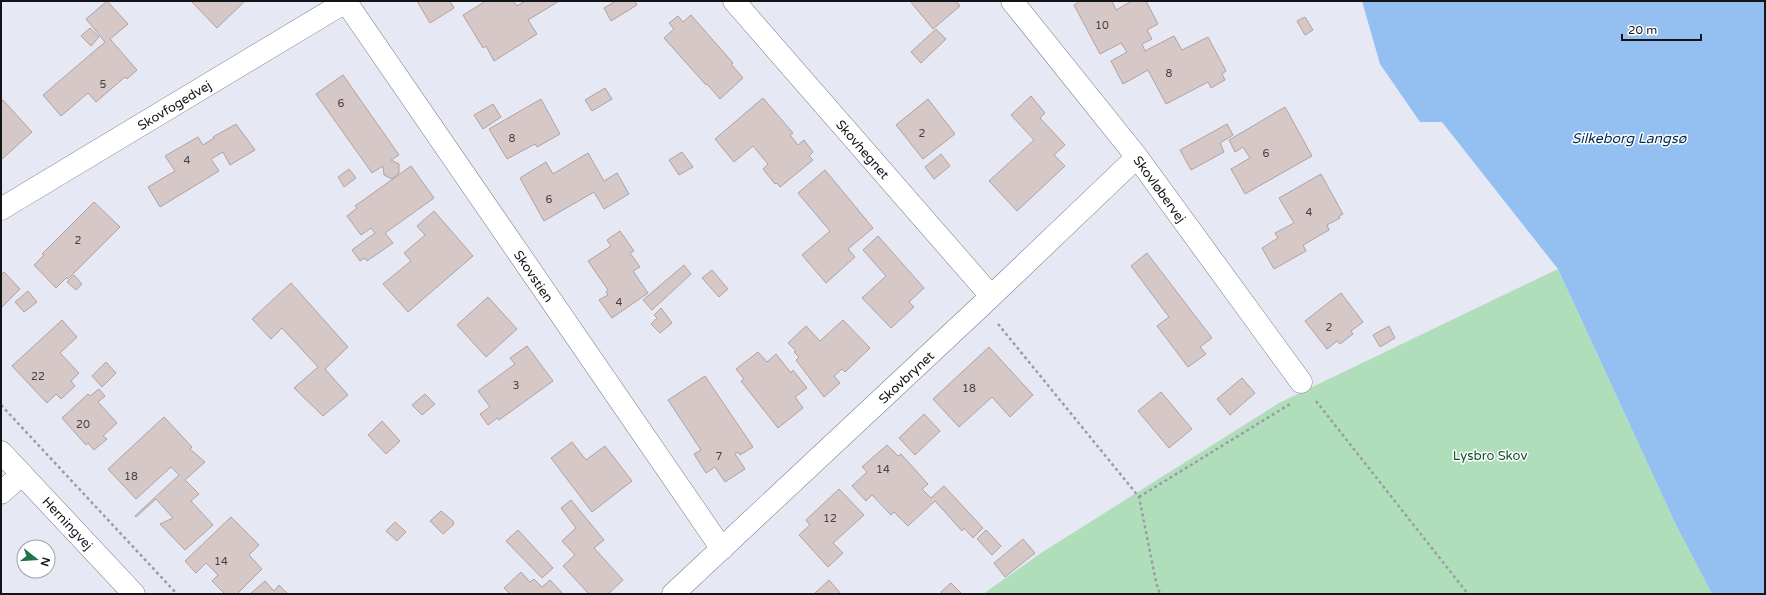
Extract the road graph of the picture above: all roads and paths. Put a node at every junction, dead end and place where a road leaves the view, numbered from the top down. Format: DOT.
graph roads {
  1 [pos="734,1"];
  2 [pos="1012,1"];
  3 [pos="346,2"];
  4 [pos="1137,157"];
  5 [pos="1,209"];
  6 [pos="987,301"];
  7 [pos="1305,387"];
  8 [pos="1,405"];
  9 [pos="1,452"];
  10 [pos="22,474"];
  11 [pos="1,493"];
  12 [pos="1139,497"];
  13 [pos="722,549"];
  14 [pos="134,594"];
  15 [pos="177,594"];
  16 [pos="673,594"];
  17 [pos="1160,594"];
  18 [pos="1468,594"];
  1 -- 6 [label="street, Skovhegnet"];
  2 -- 4 [label="street, Skovløbervej"];
  3 -- 5 [label="street, Skovfogedvej"];
  3 -- 13 [label="street, Skovstien"];
  4 -- 6 [label="street, Skovbrynet"];
  4 -- 7 [label="street, Skovløbervej"];
  6 -- 12 [label="path"];
  6 -- 13 [label="street, Skovbrynet"];
  7 -- 12 [label="path"];
  7 -- 18 [label="path"];
  8 -- 15 [label="path"];
  9 -- 10 [label="street, Herningvej"];
  10 -- 11 [label="street"];
  10 -- 14 [label="street, Herningvej"];
  12 -- 17 [label="path"];
  13 -- 16 [label="street, Skovbrynet"];
}
